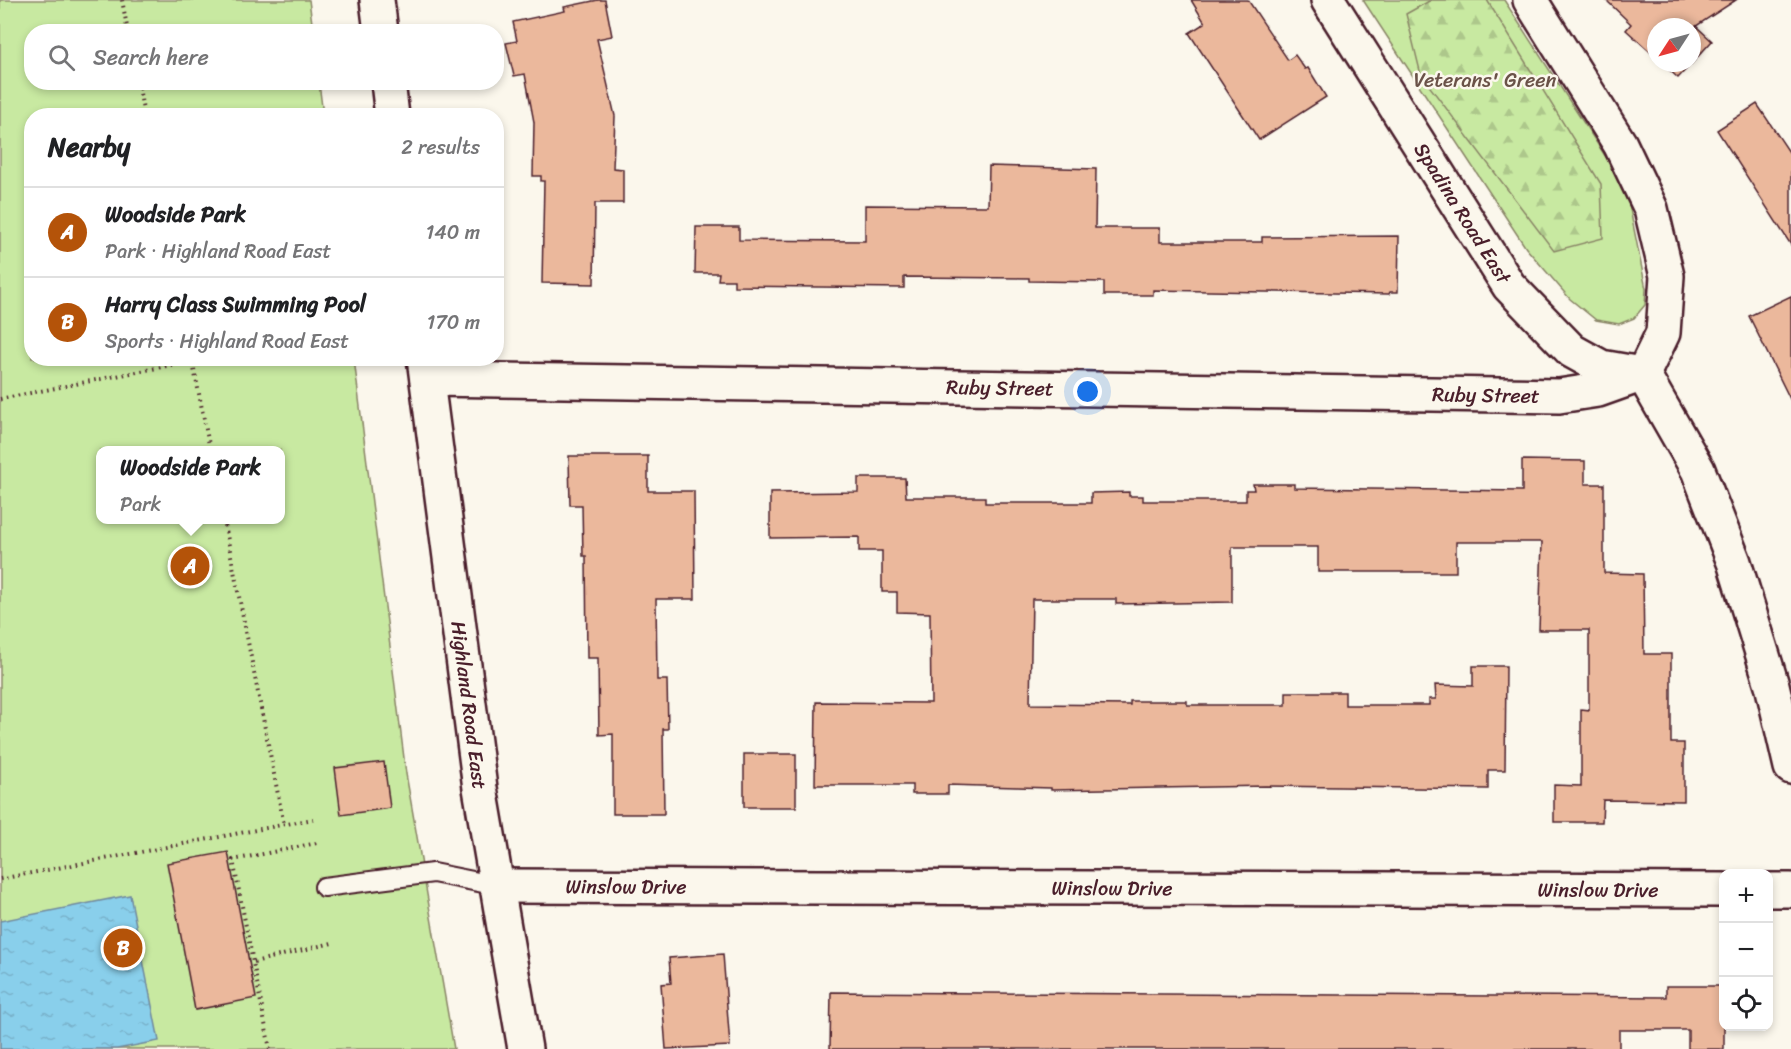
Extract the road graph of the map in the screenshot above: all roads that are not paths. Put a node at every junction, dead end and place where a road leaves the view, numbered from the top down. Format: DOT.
graph roads {
  1 [pos="377,0"];
  2 [pos="1530,0"];
  3 [pos="1336,3"];
  4 [pos="380,24"];
  5 [pos="389,90"];
  6 [pos="391,108"];
  7 [pos="425,369"];
  8 [pos="1643,374"];
  9 [pos="1791,767"];
  10 [pos="498,886"];
  11 [pos="324,887"];
  12 [pos="1719,890"];
  13 [pos="1773,890"];
  14 [pos="1791,890"];
  15 [pos="525,1049"];
  1 -- 4 [label="street"];
  2 -- 8 [label="street"];
  3 -- 8 [label="street, Spadina Road East"];
  5 -- 6 [label="street"];
  7 -- 8 [label="street, Ruby Street"];
  7 -- 10 [label="street, Highland Road East"];
  8 -- 9 [label="street"];
  10 -- 11 [label="lane"];
  10 -- 12 [label="street, Winslow Drive"];
  10 -- 15 [label="street, Highland Road East"];
  13 -- 14 [label="street"];
}
